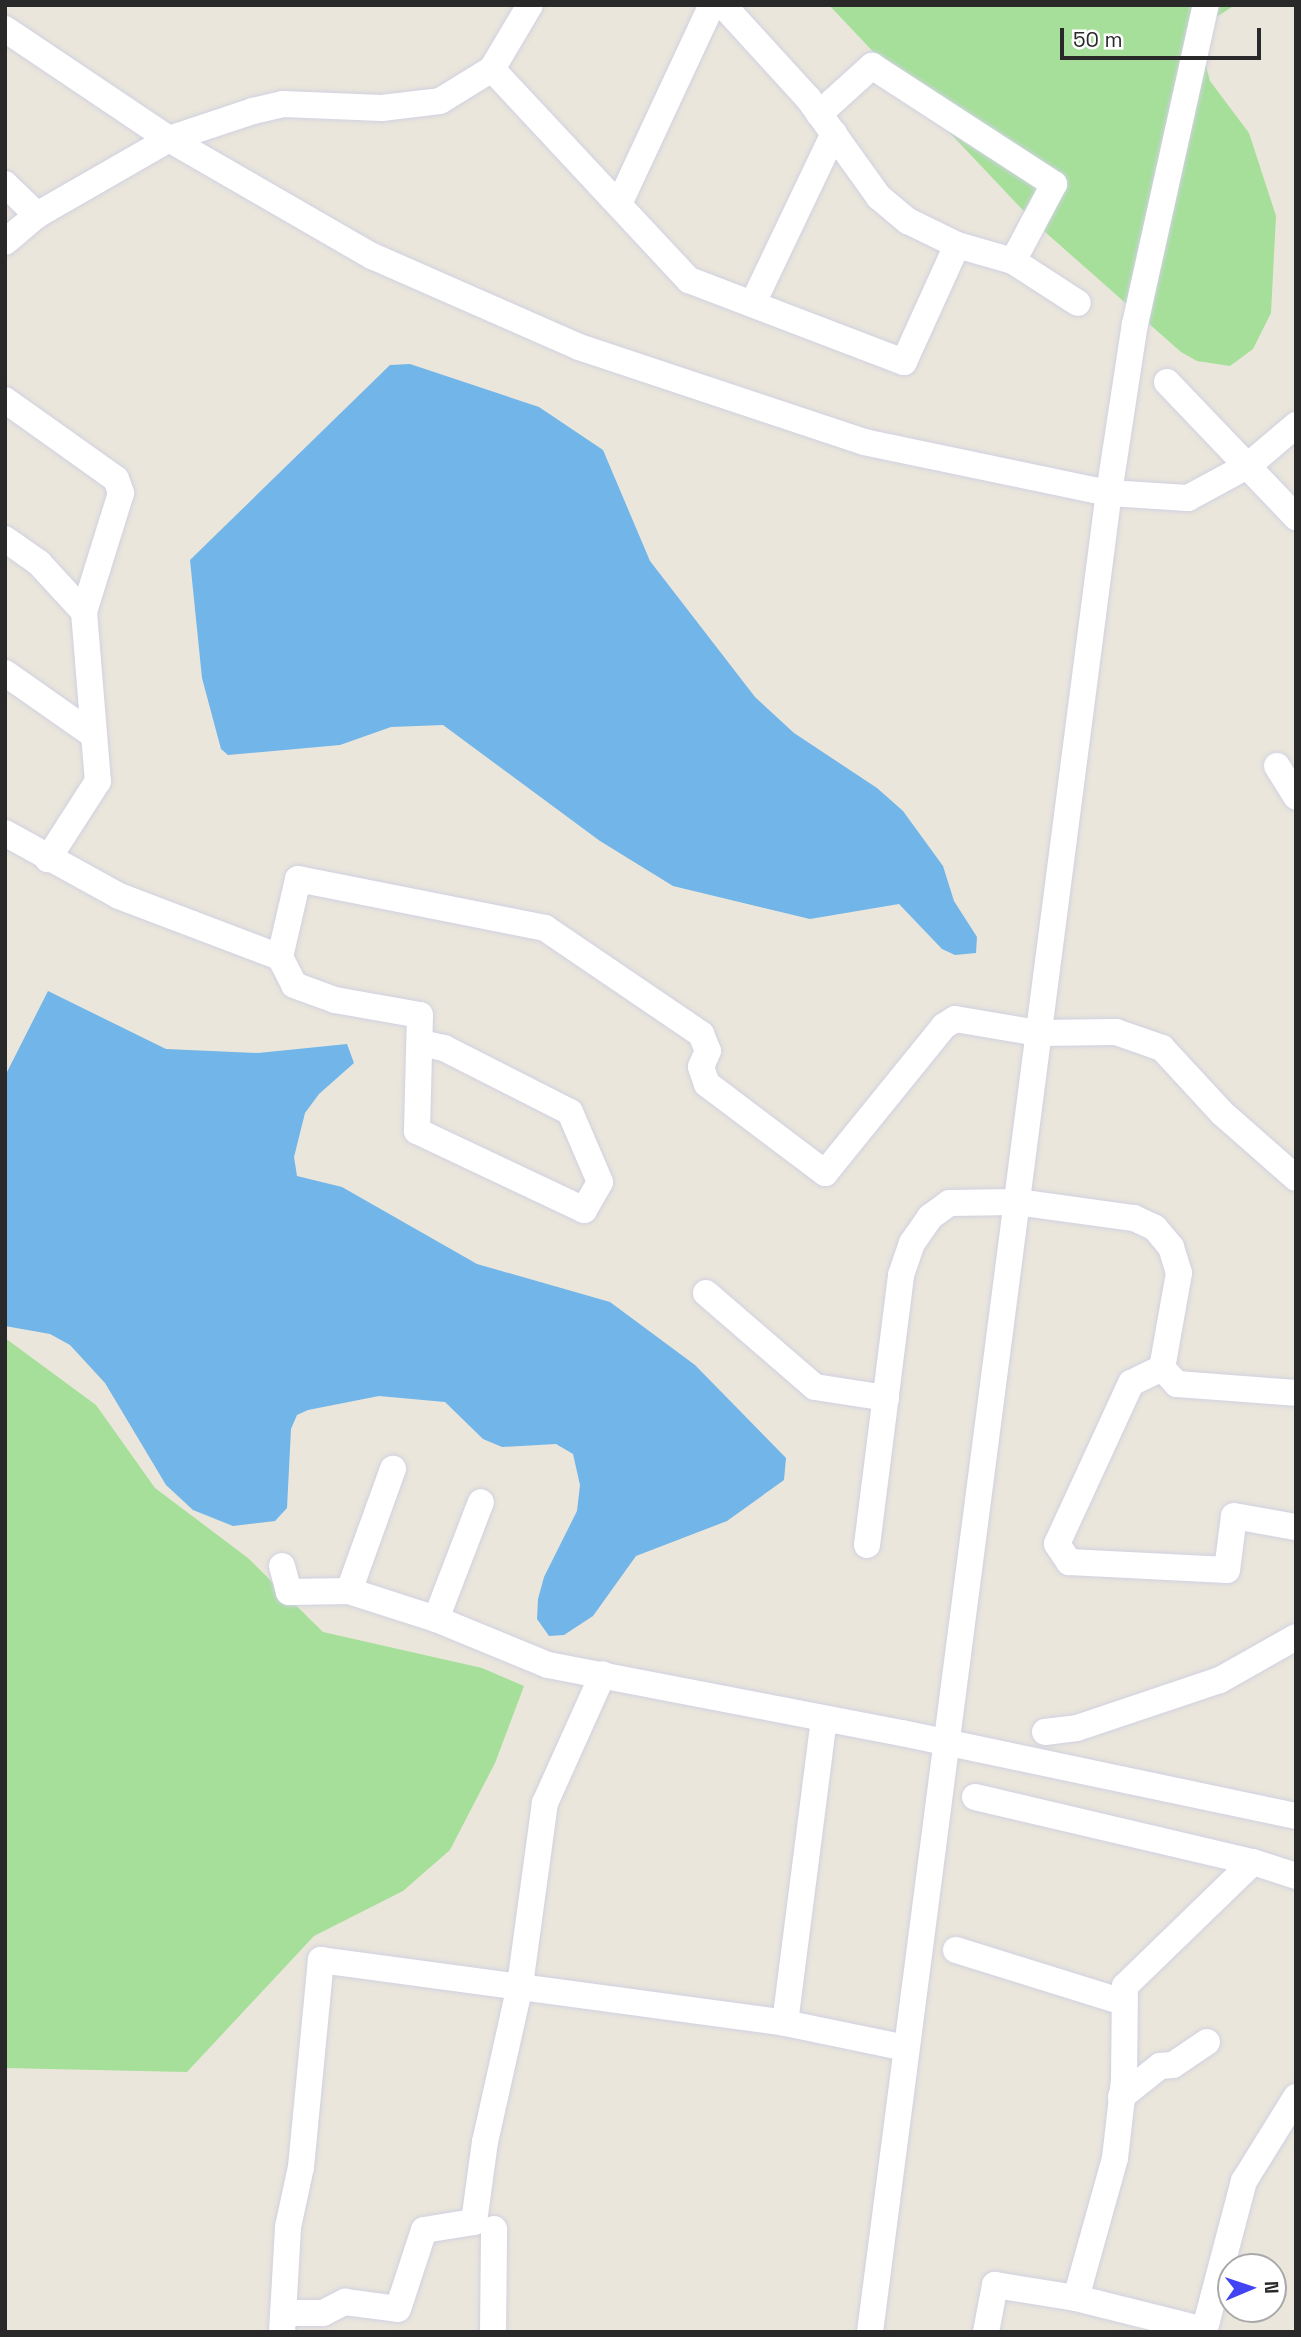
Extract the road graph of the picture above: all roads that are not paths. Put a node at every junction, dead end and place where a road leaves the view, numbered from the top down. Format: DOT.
graph roads {
  1 [pos="530,5"];
  2 [pos="712,5"];
  3 [pos="723,5"];
  4 [pos="1206,5"];
  5 [pos="5,29"];
  6 [pos="492,69"];
  7 [pos="826,123"];
  8 [pos="169,139"];
  9 [pos="5,184"];
  10 [pos="619,204"];
  11 [pos="37,215"];
  12 [pos="5,242"];
  13 [pos="957,245"];
  14 [pos="1013,261"];
  15 [pos="752,303"];
  16 [pos="1078,303"];
  17 [pos="1167,382"];
  18 [pos="5,400"];
  19 [pos="1296,425"];
  20 [pos="1249,465"];
  21 [pos="1109,493"];
  22 [pos="1296,517"];
  23 [pos="5,538"];
  24 [pos="84,612"];
  25 [pos="5,673"];
  26 [pos="92,734"];
  27 [pos="1277,766"];
  28 [pos="1296,796"];
  29 [pos="5,832"];
  30 [pos="48,859"];
  31 [pos="280,957"];
  32 [pos="1038,1032"];
  33 [pos="421,1043"];
  34 [pos="1295,1176"];
  35 [pos="1017,1202"];
  36 [pos="706,1293"];
  37 [pos="1162,1368"];
  38 [pos="1296,1394"];
  39 [pos="886,1398"];
  40 [pos="393,1469"];
  41 [pos="481,1502"];
  42 [pos="1296,1527"];
  43 [pos="866,1545"];
  44 [pos="282,1566"];
  45 [pos="349,1591"];
  46 [pos="436,1619"];
  47 [pos="1296,1637"];
  48 [pos="603,1674"];
  49 [pos="824,1719"];
  50 [pos="1045,1732"];
  51 [pos="946,1745"];
  52 [pos="975,1797"];
  53 [pos="1296,1816"];
  54 [pos="1253,1862"];
  55 [pos="1296,1877"];
  56 [pos="956,1950"];
  57 [pos="520,1985"];
  58 [pos="1123,2002"];
  59 [pos="785,2023"];
  60 [pos="1206,2042"];
  61 [pos="906,2048"];
  62 [pos="1121,2097"];
  63 [pos="1296,2098"];
  64 [pos="494,2229"];
  65 [pos="1076,2298"];
  66 [pos="282,2322"];
  67 [pos="1204,2331"];
  68 [pos="493,2332"];
  69 [pos="870,2332"];
  70 [pos="986,2332"];
  1 -- 6 [label="street"];
  2 -- 10 [label="street"];
  3 -- 7 [label="street"];
  4 -- 21 [label="street"];
  5 -- 8 [label="street"];
  6 -- 8 [label="street"];
  6 -- 10 [label="street"];
  7 -- 13 [label="street"];
  7 -- 14 [label="street"];
  7 -- 15 [label="street"];
  8 -- 11 [label="street"];
  8 -- 21 [label="street"];
  9 -- 11 [label="street"];
  10 -- 15 [label="street"];
  11 -- 12 [label="street"];
  13 -- 14 [label="street"];
  13 -- 15 [label="street"];
  14 -- 16 [label="street"];
  17 -- 20 [label="street"];
  18 -- 24 [label="street"];
  19 -- 20 [label="street"];
  20 -- 21 [label="street"];
  20 -- 22 [label="street"];
  21 -- 32 [label="street"];
  23 -- 24 [label="street"];
  24 -- 26 [label="street"];
  25 -- 26 [label="street"];
  26 -- 30 [label="street"];
  27 -- 28 [label="street"];
  29 -- 30 [label="street"];
  30 -- 31 [label="street"];
  31 -- 32 [label="street"];
  31 -- 33 [label="street"];
  32 -- 34 [label="street"];
  32 -- 35 [label="street"];
  33 -- 33 [label="street"];
  35 -- 37 [label="street"];
  35 -- 39 [label="street"];
  35 -- 51 [label="street"];
  36 -- 39 [label="street"];
  37 -- 38 [label="street"];
  37 -- 42 [label="street"];
  39 -- 43 [label="street"];
  40 -- 45 [label="street"];
  41 -- 46 [label="street"];
  44 -- 45 [label="street"];
  45 -- 46 [label="street"];
  46 -- 48 [label="street"];
  47 -- 50 [label="street"];
  48 -- 49 [label="street"];
  48 -- 57 [label="street"];
  49 -- 51 [label="street"];
  49 -- 59 [label="street"];
  51 -- 53 [label="street"];
  51 -- 61 [label="street"];
  52 -- 54 [label="street"];
  54 -- 55 [label="street"];
  54 -- 58 [label="street"];
  56 -- 58 [label="street"];
  57 -- 59 [label="street"];
  57 -- 66 [label="street"];
  57 -- 66 [label="street"];
  58 -- 62 [label="street"];
  59 -- 61 [label="street"];
  60 -- 62 [label="street"];
  61 -- 69 [label="street"];
  62 -- 65 [label="street"];
  63 -- 67 [label="street"];
  64 -- 68 [label="street"];
  65 -- 67 [label="street"];
  65 -- 70 [label="street"];
}
